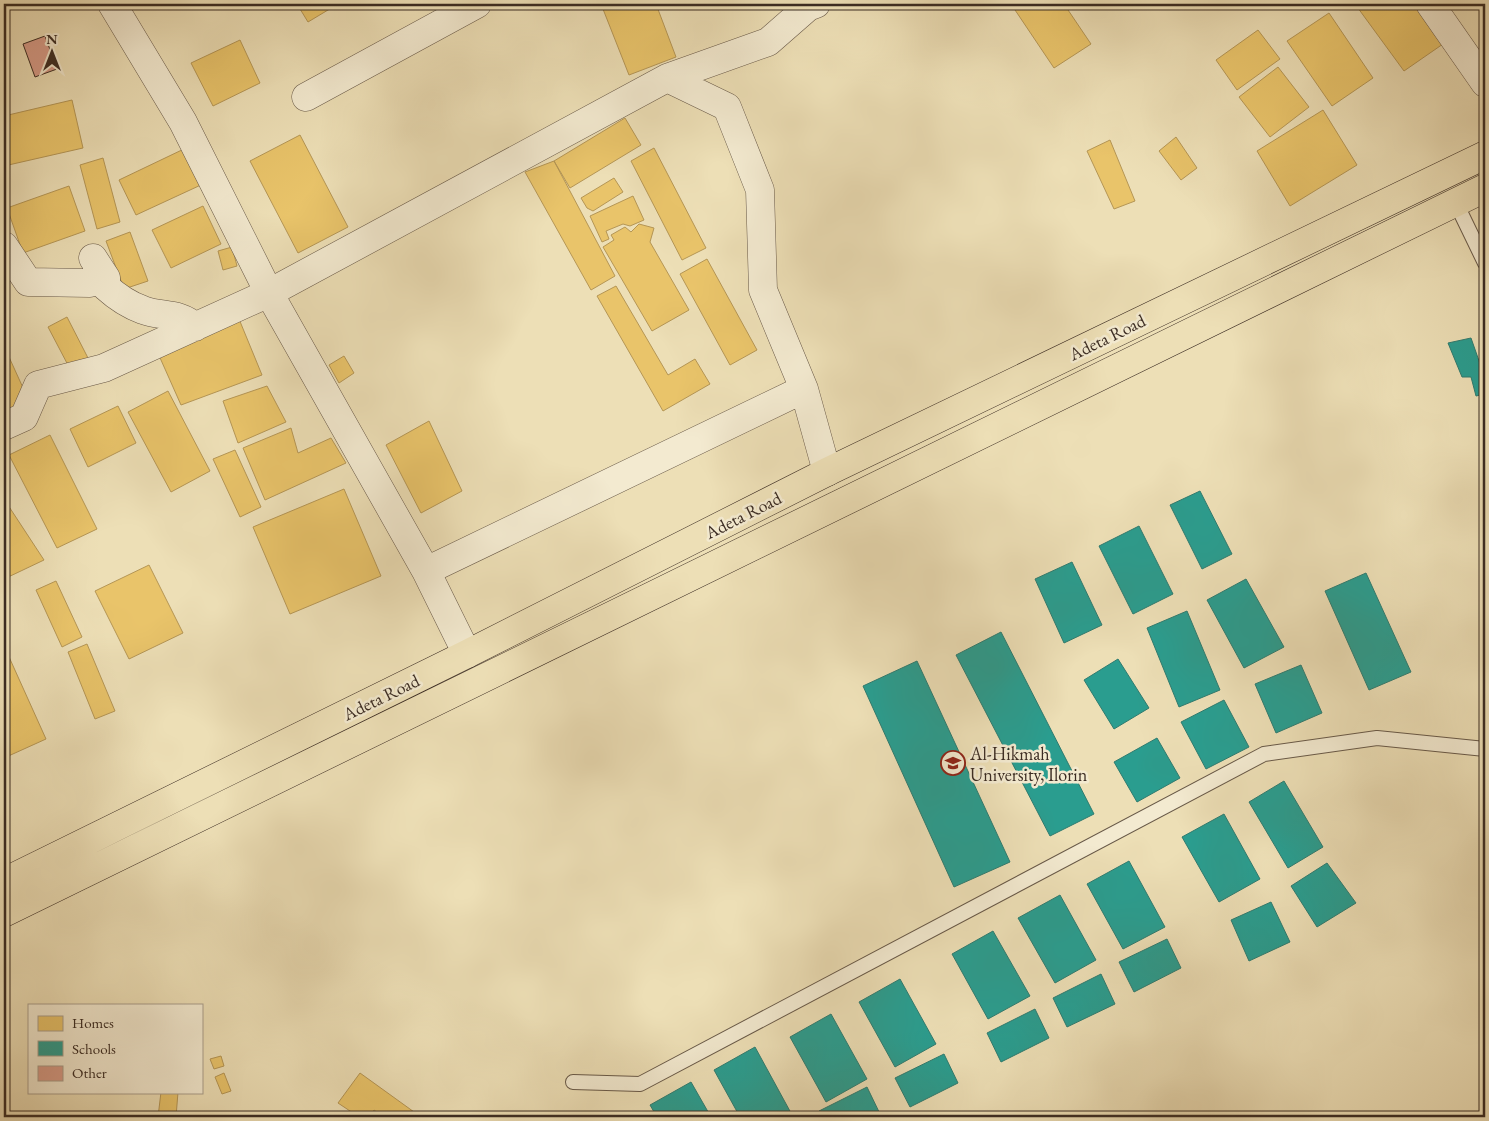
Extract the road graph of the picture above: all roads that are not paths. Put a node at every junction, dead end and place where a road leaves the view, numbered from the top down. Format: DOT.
graph roads {
  1 [pos="112,4"];
  2 [pos="477,4"];
  3 [pos="816,4"];
  4 [pos="1430,4"];
  5 [pos="667,78"];
  6 [pos="1485,83"];
  7 [pos="306,97"];
  8 [pos="1485,155"];
  9 [pos="1485,188"];
  10 [pos="1455,201"];
  11 [pos="4,246"];
  12 [pos="1485,263"];
  13 [pos="269,293"];
  14 [pos="195,327"];
  15 [pos="804,389"];
  16 [pos="4,426"];
  17 [pos="827,472"];
  18 [pos="426,571"];
  19 [pos="467,654"];
  20 [pos="1485,749"];
  21 [pos="4,882"];
  22 [pos="4,913"];
  23 [pos="573,1082"];
  1 -- 13 [label="street"];
  2 -- 7 [label="street"];
  3 -- 5 [label="street"];
  4 -- 6 [label="street"];
  5 -- 13 [label="street"];
  5 -- 15 [label="street"];
  8 -- 17 [label="main road, Adeta Road"];
  9 -- 10 [label="main road, Adeta Road"];
  10 -- 12 [label="lane"];
  10 -- 22 [label="main road, Adeta Road"];
  11 -- 14 [label="street"];
  13 -- 14 [label="street"];
  13 -- 18 [label="street"];
  14 -- 16 [label="street"];
  15 -- 17 [label="street"];
  15 -- 18 [label="street"];
  17 -- 19 [label="main road, Adeta Road"];
  18 -- 19 [label="street"];
  19 -- 21 [label="main road, Adeta Road"];
  20 -- 23 [label="lane"];
}
